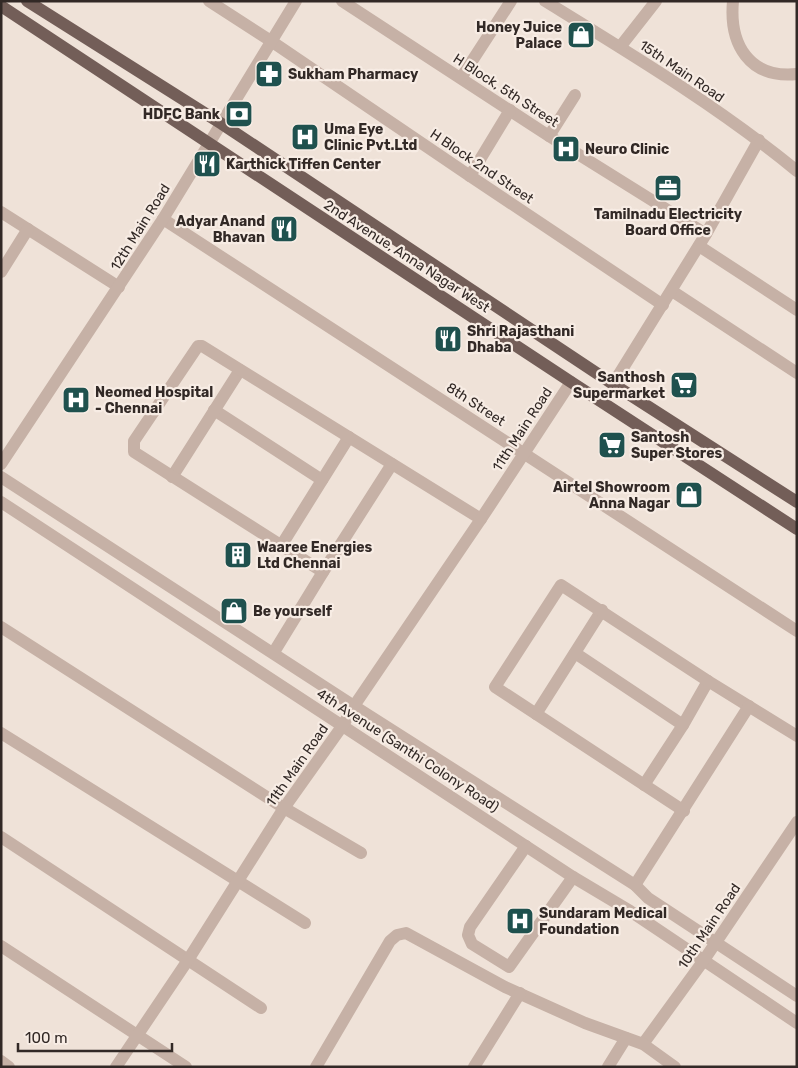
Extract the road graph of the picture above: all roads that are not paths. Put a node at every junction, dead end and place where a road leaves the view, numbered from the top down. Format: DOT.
graph roads {
  1 [pos="27,1"];
  2 [pos="209,1"];
  3 [pos="296,1"];
  4 [pos="342,1"];
  5 [pos="511,1"];
  6 [pos="545,1"];
  7 [pos="656,1"];
  8 [pos="733,1"];
  9 [pos="1,6"];
  10 [pos="272,42"];
  11 [pos="620,47"];
  12 [pos="797,74"];
  13 [pos="461,78"];
  14 [pos="575,95"];
  15 [pos="510,110"];
  16 [pos="222,124"];
  17 [pos="550,136"];
  18 [pos="759,140"];
  19 [pos="209,143"];
  20 [pos="797,171"];
  21 [pos="470,176"];
  22 [pos="1,212"];
  23 [pos="163,219"];
  24 [pos="28,229"];
  25 [pos="706,234"];
  26 [pos="699,246"];
  27 [pos="1,272"];
  28 [pos="119,287"];
  29 [pos="672,291"];
  30 [pos="664,305"];
  31 [pos="797,310"];
  32 [pos="240,370"];
  33 [pos="797,373"];
  34 [pos="570,382"];
  35 [pos="613,384"];
  36 [pos="214,410"];
  37 [pos="349,437"];
  38 [pos="523,453"];
  39 [pos="1,464"];
  40 [pos="392,464"];
  41 [pos="1,476"];
  42 [pos="172,477"];
  43 [pos="322,480"];
  44 [pos="1,502"];
  45 [pos="797,502"];
  46 [pos="481,519"];
  47 [pos="797,529"];
  48 [pos="281,546"];
  49 [pos="323,572"];
  50 [pos="602,610"];
  51 [pos="1,627"];
  52 [pos="797,631"];
  53 [pos="274,652"];
  54 [pos="575,653"];
  55 [pos="708,681"];
  56 [pos="354,706"];
  57 [pos="749,706"];
  58 [pos="536,714"];
  59 [pos="343,725"];
  60 [pos="683,725"];
  61 [pos="1,733"];
  62 [pos="797,736"];
  63 [pos="644,785"];
  64 [pos="284,808"];
  65 [pos="684,811"];
  66 [pos="797,822"];
  67 [pos="1,837"];
  68 [pos="526,846"];
  69 [pos="362,853"];
  70 [pos="573,877"];
  71 [pos="237,882"];
  72 [pos="635,886"];
  73 [pos="305,924"];
  74 [pos="716,942"];
  75 [pos="1,946"];
  76 [pos="188,960"];
  77 [pos="704,960"];
  78 [pos="520,993"];
  79 [pos="797,996"];
  80 [pos="261,1008"];
  81 [pos="797,1023"];
  82 [pos="137,1035"];
  83 [pos="626,1038"];
  84 [pos="643,1044"];
  85 [pos="1,1061"];
  86 [pos="9,1067"];
  87 [pos="116,1067"];
  88 [pos="186,1067"];
  89 [pos="316,1067"];
  90 [pos="474,1067"];
  91 [pos="608,1067"];
  92 [pos="675,1067"];
  1 -- 16 [label="main road, 2nd Avenue, Anna Nagar West"];
  2 -- 10 [label="street, H Block 2nd Street"];
  3 -- 10 [label="street, 12th Main Road"];
  4 -- 13 [label="street, H Block, 5th Street"];
  5 -- 13 [label="street"];
  6 -- 11 [label="street, 15th Main Road"];
  7 -- 11 [label="street"];
  8 -- 12 [label="street"];
  9 -- 19 [label="main road, 2nd Avenue, Anna Nagar West"];
  10 -- 16 [label="street, 12th Main Road"];
  10 -- 21 [label="street, H Block 2nd Street"];
  11 -- 18 [label="street, 15th Main Road"];
  13 -- 15 [label="street, H Block, 5th Street"];
  14 -- 17 [label="street"];
  15 -- 17 [label="street, H Block, 5th Street"];
  15 -- 21 [label="street"];
  16 -- 19 [label="street, 12th Main Road"];
  16 -- 35 [label="main road, 2nd Avenue, Anna Nagar West"];
  17 -- 25 [label="street, H Block, 5th Street"];
  18 -- 20 [label="street, 15th Main Road"];
  18 -- 25 [label="street"];
  19 -- 23 [label="street, 12th Main Road"];
  19 -- 34 [label="main road, 2nd Avenue, Anna Nagar West"];
  21 -- 30 [label="street, H Block 2nd Street"];
  22 -- 24 [label="street"];
  23 -- 28 [label="street, 12th Main Road"];
  23 -- 38 [label="street, 8th Street"];
  24 -- 27 [label="street"];
  24 -- 28 [label="street"];
  25 -- 26 [label="street"];
  26 -- 29 [label="street"];
  26 -- 31 [label="street"];
  28 -- 39 [label="street, 12th Main Road"];
  29 -- 30 [label="street"];
  29 -- 33 [label="street"];
  30 -- 35 [label="street"];
  32 -- 36 [label="street"];
  32 -- 37 [label="street"];
  32 -- 42 [label="street"];
  34 -- 38 [label="street, 11th Main Road"];
  34 -- 47 [label="main road, 2nd Avenue, Anna Nagar West"];
  35 -- 45 [label="main road, 2nd Avenue, Anna Nagar West"];
  36 -- 42 [label="street"];
  36 -- 43 [label="street"];
  37 -- 40 [label="street"];
  37 -- 43 [label="street"];
  38 -- 46 [label="street, 11th Main Road"];
  38 -- 52 [label="street, 8th Street"];
  40 -- 46 [label="street"];
  40 -- 49 [label="street"];
  41 -- 53 [label="street, 4th Avenue (Santhi Colony Road)"];
  42 -- 48 [label="street"];
  43 -- 48 [label="street"];
  44 -- 59 [label="street, 4th Avenue (Santhi Colony Road)"];
  46 -- 56 [label="street, 11th Main Road"];
  48 -- 49 [label="street"];
  49 -- 53 [label="street"];
  50 -- 54 [label="street"];
  50 -- 55 [label="street"];
  50 -- 58 [label="street"];
  51 -- 64 [label="street"];
  53 -- 56 [label="street, 4th Avenue (Santhi Colony Road)"];
  54 -- 58 [label="street"];
  54 -- 60 [label="street"];
  55 -- 57 [label="street"];
  55 -- 60 [label="street"];
  56 -- 59 [label="street, 11th Main Road"];
  56 -- 72 [label="street, 4th Avenue (Santhi Colony Road)"];
  57 -- 62 [label="street"];
  57 -- 65 [label="street"];
  58 -- 63 [label="street"];
  59 -- 64 [label="street, 11th Main Road"];
  59 -- 68 [label="street, 4th Avenue (Santhi Colony Road)"];
  60 -- 63 [label="street"];
  61 -- 71 [label="street"];
  63 -- 65 [label="street"];
  64 -- 69 [label="street"];
  64 -- 71 [label="street, 11th Main Road"];
  65 -- 72 [label="street"];
  66 -- 74 [label="street, 10th Main Road"];
  67 -- 76 [label="street"];
  68 -- 70 [label="street, 4th Avenue (Santhi Colony Road)"];
  68 -- 70 [label="street"];
  70 -- 77 [label="street, 4th Avenue (Santhi Colony Road)"];
  71 -- 73 [label="street"];
  71 -- 76 [label="street, 11th Main Road"];
  72 -- 74 [label="street, 4th Avenue (Santhi Colony Road)"];
  74 -- 77 [label="street, 10th Main Road"];
  74 -- 79 [label="street, 4th Avenue (Santhi Colony Road)"];
  75 -- 82 [label="street"];
  76 -- 80 [label="street"];
  76 -- 82 [label="street, 11th Main Road"];
  77 -- 81 [label="street, 4th Avenue (Santhi Colony Road)"];
  77 -- 84 [label="street, 10th Main Road"];
  78 -- 83 [label="street"];
  78 -- 89 [label="street"];
  78 -- 90 [label="street"];
  82 -- 87 [label="street, 11th Main Road"];
  82 -- 88 [label="street"];
  83 -- 84 [label="street"];
  83 -- 91 [label="street"];
  84 -- 92 [label="street"];
  85 -- 86 [label="street"];
}
